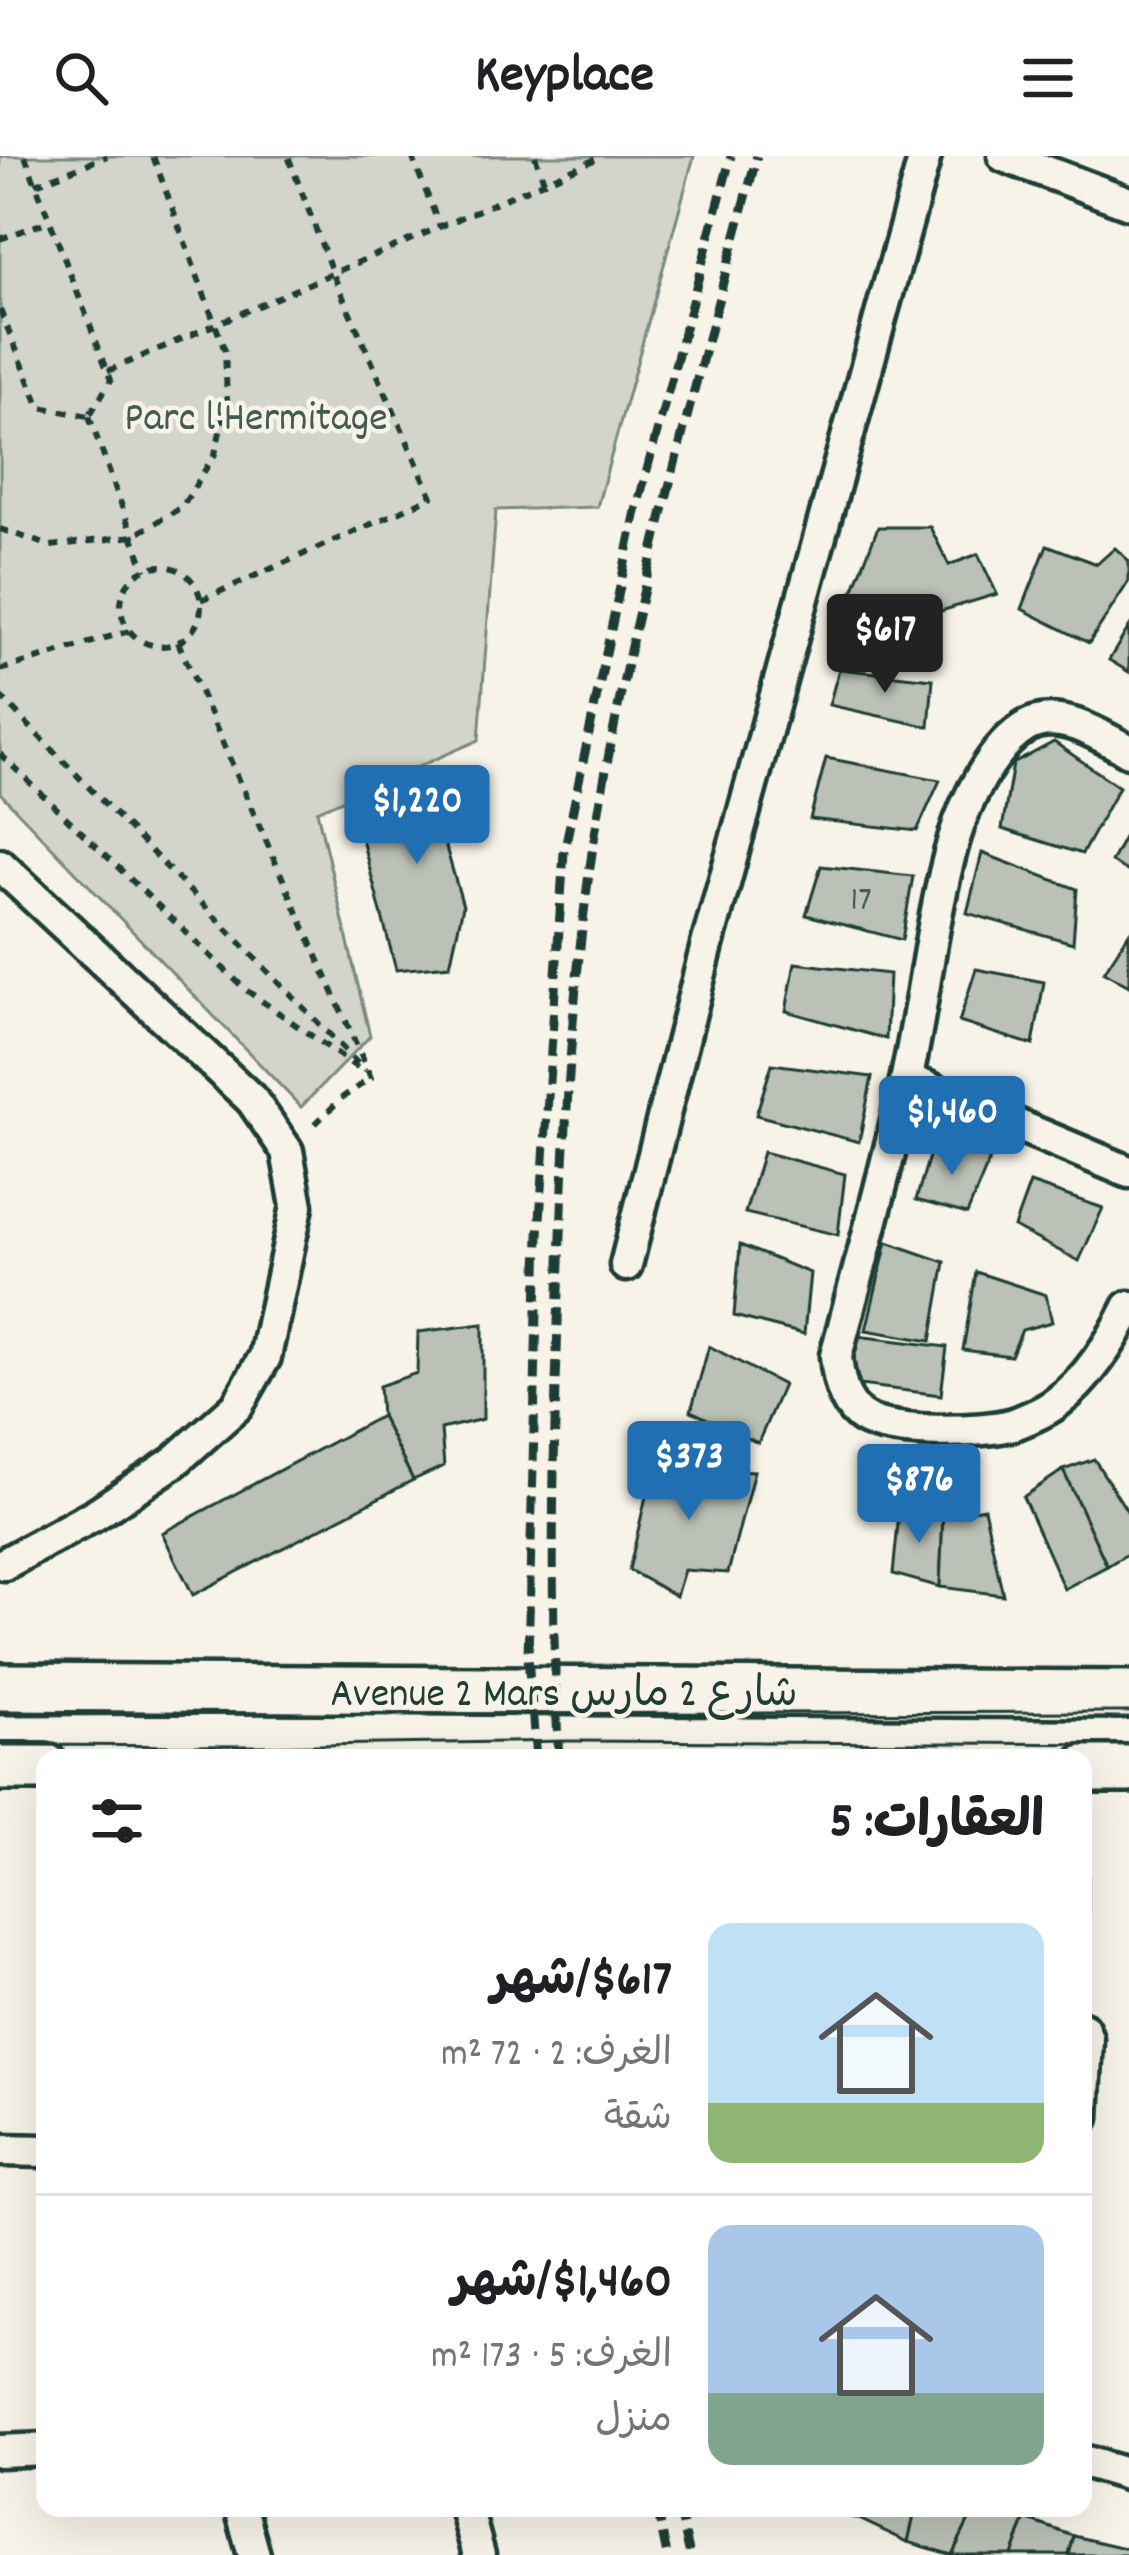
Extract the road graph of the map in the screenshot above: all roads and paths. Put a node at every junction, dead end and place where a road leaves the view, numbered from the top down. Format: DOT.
graph roads {
  1 [pos="25,156"];
  2 [pos="107,156"];
  3 [pos="153,156"];
  4 [pos="288,156"];
  5 [pos="412,156"];
  6 [pos="535,156"];
  7 [pos="603,156"];
  8 [pos="926,156"];
  9 [pos="1004,156"];
  10 [pos="544,182"];
  11 [pos="36,184"];
  12 [pos="1129,203"];
  13 [pos="50,221"];
  14 [pos="440,227"];
  15 [pos="0,239"];
  16 [pos="332,272"];
  17 [pos="0,310"];
  18 [pos="217,323"];
  19 [pos="108,371"];
  20 [pos="89,416"];
  21 [pos="0,529"];
  22 [pos="133,536"];
  23 [pos="145,570"];
  24 [pos="201,600"];
  25 [pos="129,631"];
  26 [pos="178,642"];
  27 [pos="0,670"];
  28 [pos="0,696"];
  29 [pos="1129,751"];
  30 [pos="0,754"];
  31 [pos="0,866"];
  32 [pos="371,1078"];
  33 [pos="907,1079"];
  34 [pos="287,1151"];
  35 [pos="1129,1172"];
  36 [pos="626,1265"];
  37 [pos="1129,1306"];
  38 [pos="4,1564"];
  39 [pos="0,1687"];
  40 [pos="1129,1694"];
  41 [pos="0,1767"];
  42 [pos="36,1767"];
  43 [pos="1092,1769"];
  44 [pos="1129,1769"];
  45 [pos="0,2150"];
  46 [pos="36,2151"];
  47 [pos="36,2450"];
  48 [pos="0,2451"];
  49 [pos="1092,2464"];
  50 [pos="1129,2476"];
  51 [pos="243,2517"];
  52 [pos="468,2517"];
  53 [pos="254,2555"];
  54 [pos="479,2555"];
  1 -- 11 [label="path"];
  2 -- 11 [label="path"];
  3 -- 18 [label="path"];
  4 -- 16 [label="path"];
  5 -- 14 [label="path"];
  6 -- 10 [label="path"];
  7 -- 10 [label="path"];
  8 -- 36 [label="street"];
  9 -- 12 [label="street"];
  10 -- 14 [label="path"];
  11 -- 13 [label="path"];
  13 -- 15 [label="path"];
  13 -- 19 [label="path"];
  14 -- 16 [label="path"];
  16 -- 18 [label="path"];
  16 -- 24 [label="path"];
  17 -- 20 [label="path"];
  18 -- 19 [label="path"];
  18 -- 22 [label="path"];
  19 -- 20 [label="path"];
  20 -- 22 [label="path"];
  21 -- 22 [label="path"];
  22 -- 23 [label="path"];
  23 -- 24 [label="path"];
  23 -- 25 [label="path"];
  24 -- 26 [label="path"];
  25 -- 26 [label="path"];
  25 -- 27 [label="path"];
  26 -- 32 [label="path"];
  28 -- 32 [label="path"];
  29 -- 33 [label="street"];
  30 -- 32 [label="path"];
  31 -- 34 [label="street"];
  32 -- 34 [label="path"];
  33 -- 35 [label="street"];
  33 -- 37 [label="street"];
  34 -- 38 [label="street"];
  39 -- 40 [label="main road, Avenue 2 Mars شارع 2 مارس"];
  41 -- 42 [label="main road"];
  43 -- 44 [label="main road"];
  45 -- 46 [label="street"];
  47 -- 48 [label="street"];
  49 -- 50 [label="street"];
  51 -- 53 [label="street"];
  52 -- 54 [label="street"];
}
